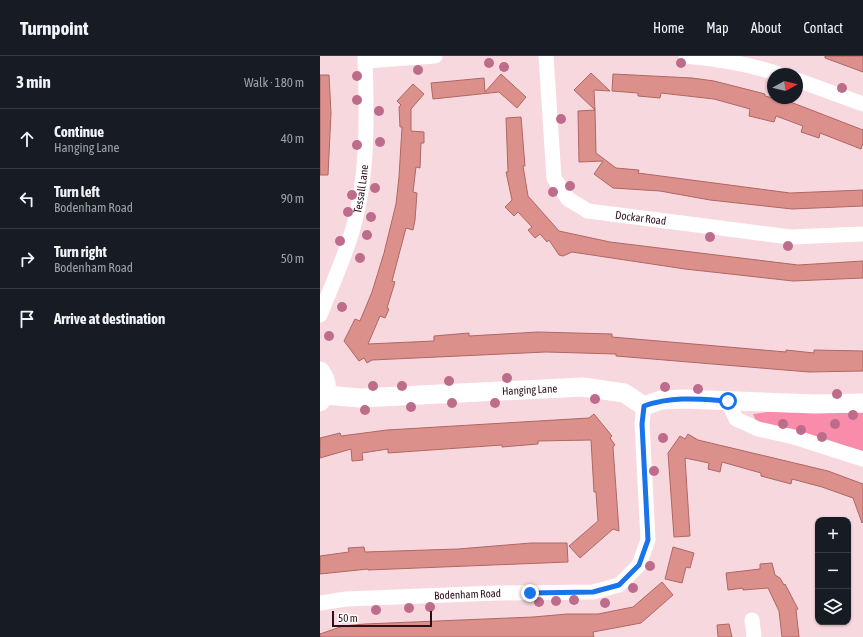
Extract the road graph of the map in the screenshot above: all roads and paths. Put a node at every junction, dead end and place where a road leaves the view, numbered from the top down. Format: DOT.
graph roads {
  1 [pos="435,56"];
  2 [pos="546,56"];
  3 [pos="686,56"];
  4 [pos="365,58"];
  5 [pos="767,70"];
  6 [pos="803,82"];
  7 [pos="863,104"];
  8 [pos="863,234"];
  9 [pos="320,315"];
  10 [pos="320,371"];
  11 [pos="323,398"];
  12 [pos="728,401"];
  13 [pos="863,403"];
  14 [pos="644,406"];
  15 [pos="863,458"];
  16 [pos="320,603"];
  17 [pos="752,620"];
  18 [pos="754,637"];
  1 -- 4 [label="street"];
  2 -- 8 [label="street, Dockar Road"];
  3 -- 5 [label="street"];
  4 -- 9 [label="street, Tessall Lane"];
  6 -- 7 [label="street"];
  10 -- 11 [label="street"];
  11 -- 14 [label="street, Hanging Lane"];
  12 -- 13 [label="street"];
  12 -- 14 [label="street"];
  12 -- 15 [label="street"];
  14 -- 16 [label="street, Bodenham Road"];
  17 -- 18 [label="street"];
}
